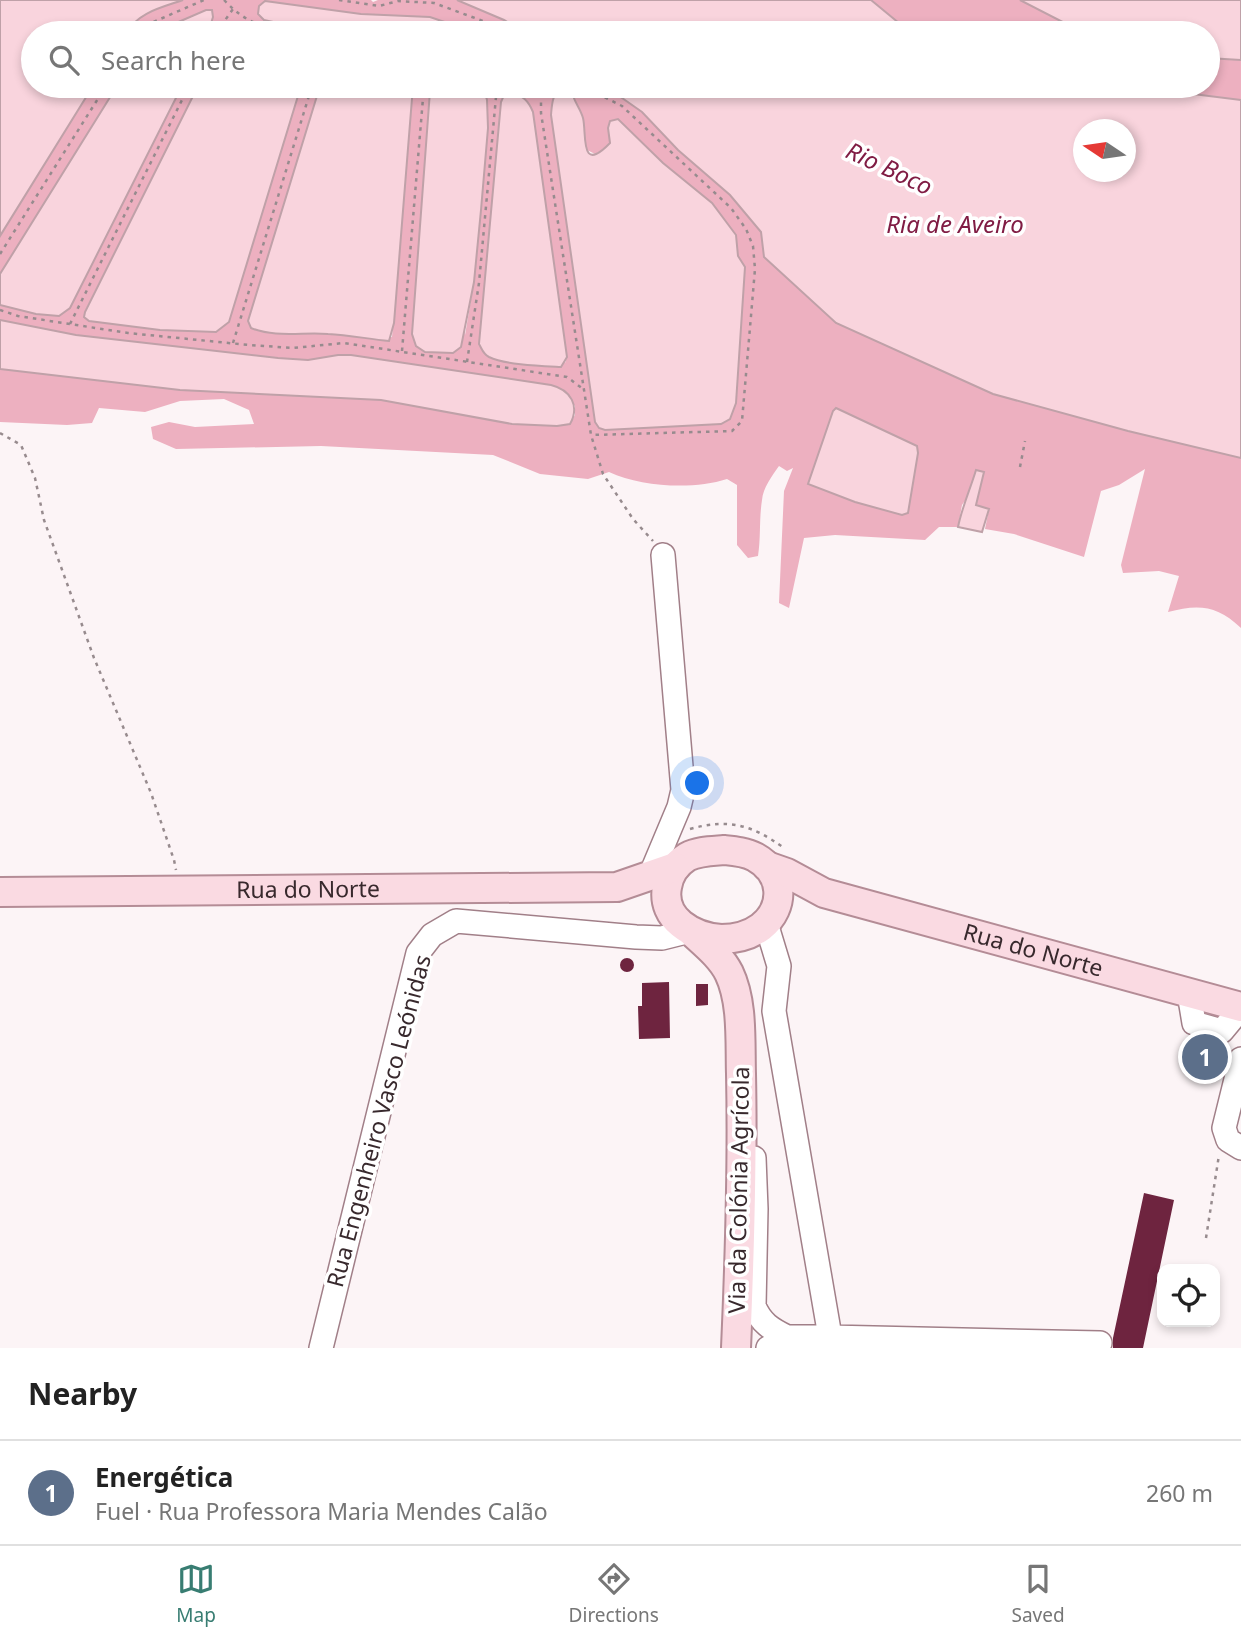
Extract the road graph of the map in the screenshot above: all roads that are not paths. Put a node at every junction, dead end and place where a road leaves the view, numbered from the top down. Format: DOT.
graph roads {
  1 [pos="663,555"];
  2 [pos="767,866"];
  3 [pos="662,871"];
  4 [pos="617,887"];
  5 [pos="0,892"];
  6 [pos="824,893"];
  7 [pos="681,922"];
  8 [pos="765,922"];
  9 [pos="1241,1007"];
  10 [pos="740,1031"];
  11 [pos="1241,1059"];
  12 [pos="742,1116"];
  13 [pos="1241,1148"];
  14 [pos="830,1342"];
  15 [pos="778,1343"];
  16 [pos="1100,1343"];
  17 [pos="1025,1345"];
  18 [pos="321,1348"];
  19 [pos="736,1348"];
  1 -- 3 [label="street"];
  2 -- 3 [label="main road"];
  2 -- 6 [label="main road, Rua do Norte"];
  2 -- 8 [label="main road"];
  3 -- 4 [label="main road, Rua do Norte"];
  3 -- 7 [label="main road"];
  4 -- 5 [label="main road, Rua do Norte"];
  4 -- 7 [label="main road, Rua do Norte"];
  6 -- 8 [label="main road"];
  6 -- 9 [label="main road, Rua do Norte"];
  7 -- 8 [label="main road"];
  7 -- 10 [label="main road, Via da Colónia Agrícola"];
  7 -- 18 [label="street, Rua Engenheiro Vasco Leónidas"];
  8 -- 10 [label="main road, Via da Colónia Agrícola"];
  8 -- 14 [label="street"];
  10 -- 12 [label="main road, Via da Colónia Agrícola"];
  11 -- 13 [label="street"];
  12 -- 15 [label="street"];
  12 -- 19 [label="main road, Via da Colónia Agrícola"];
  14 -- 15 [label="street"];
  14 -- 17 [label="street"];
  16 -- 17 [label="street"];
}
